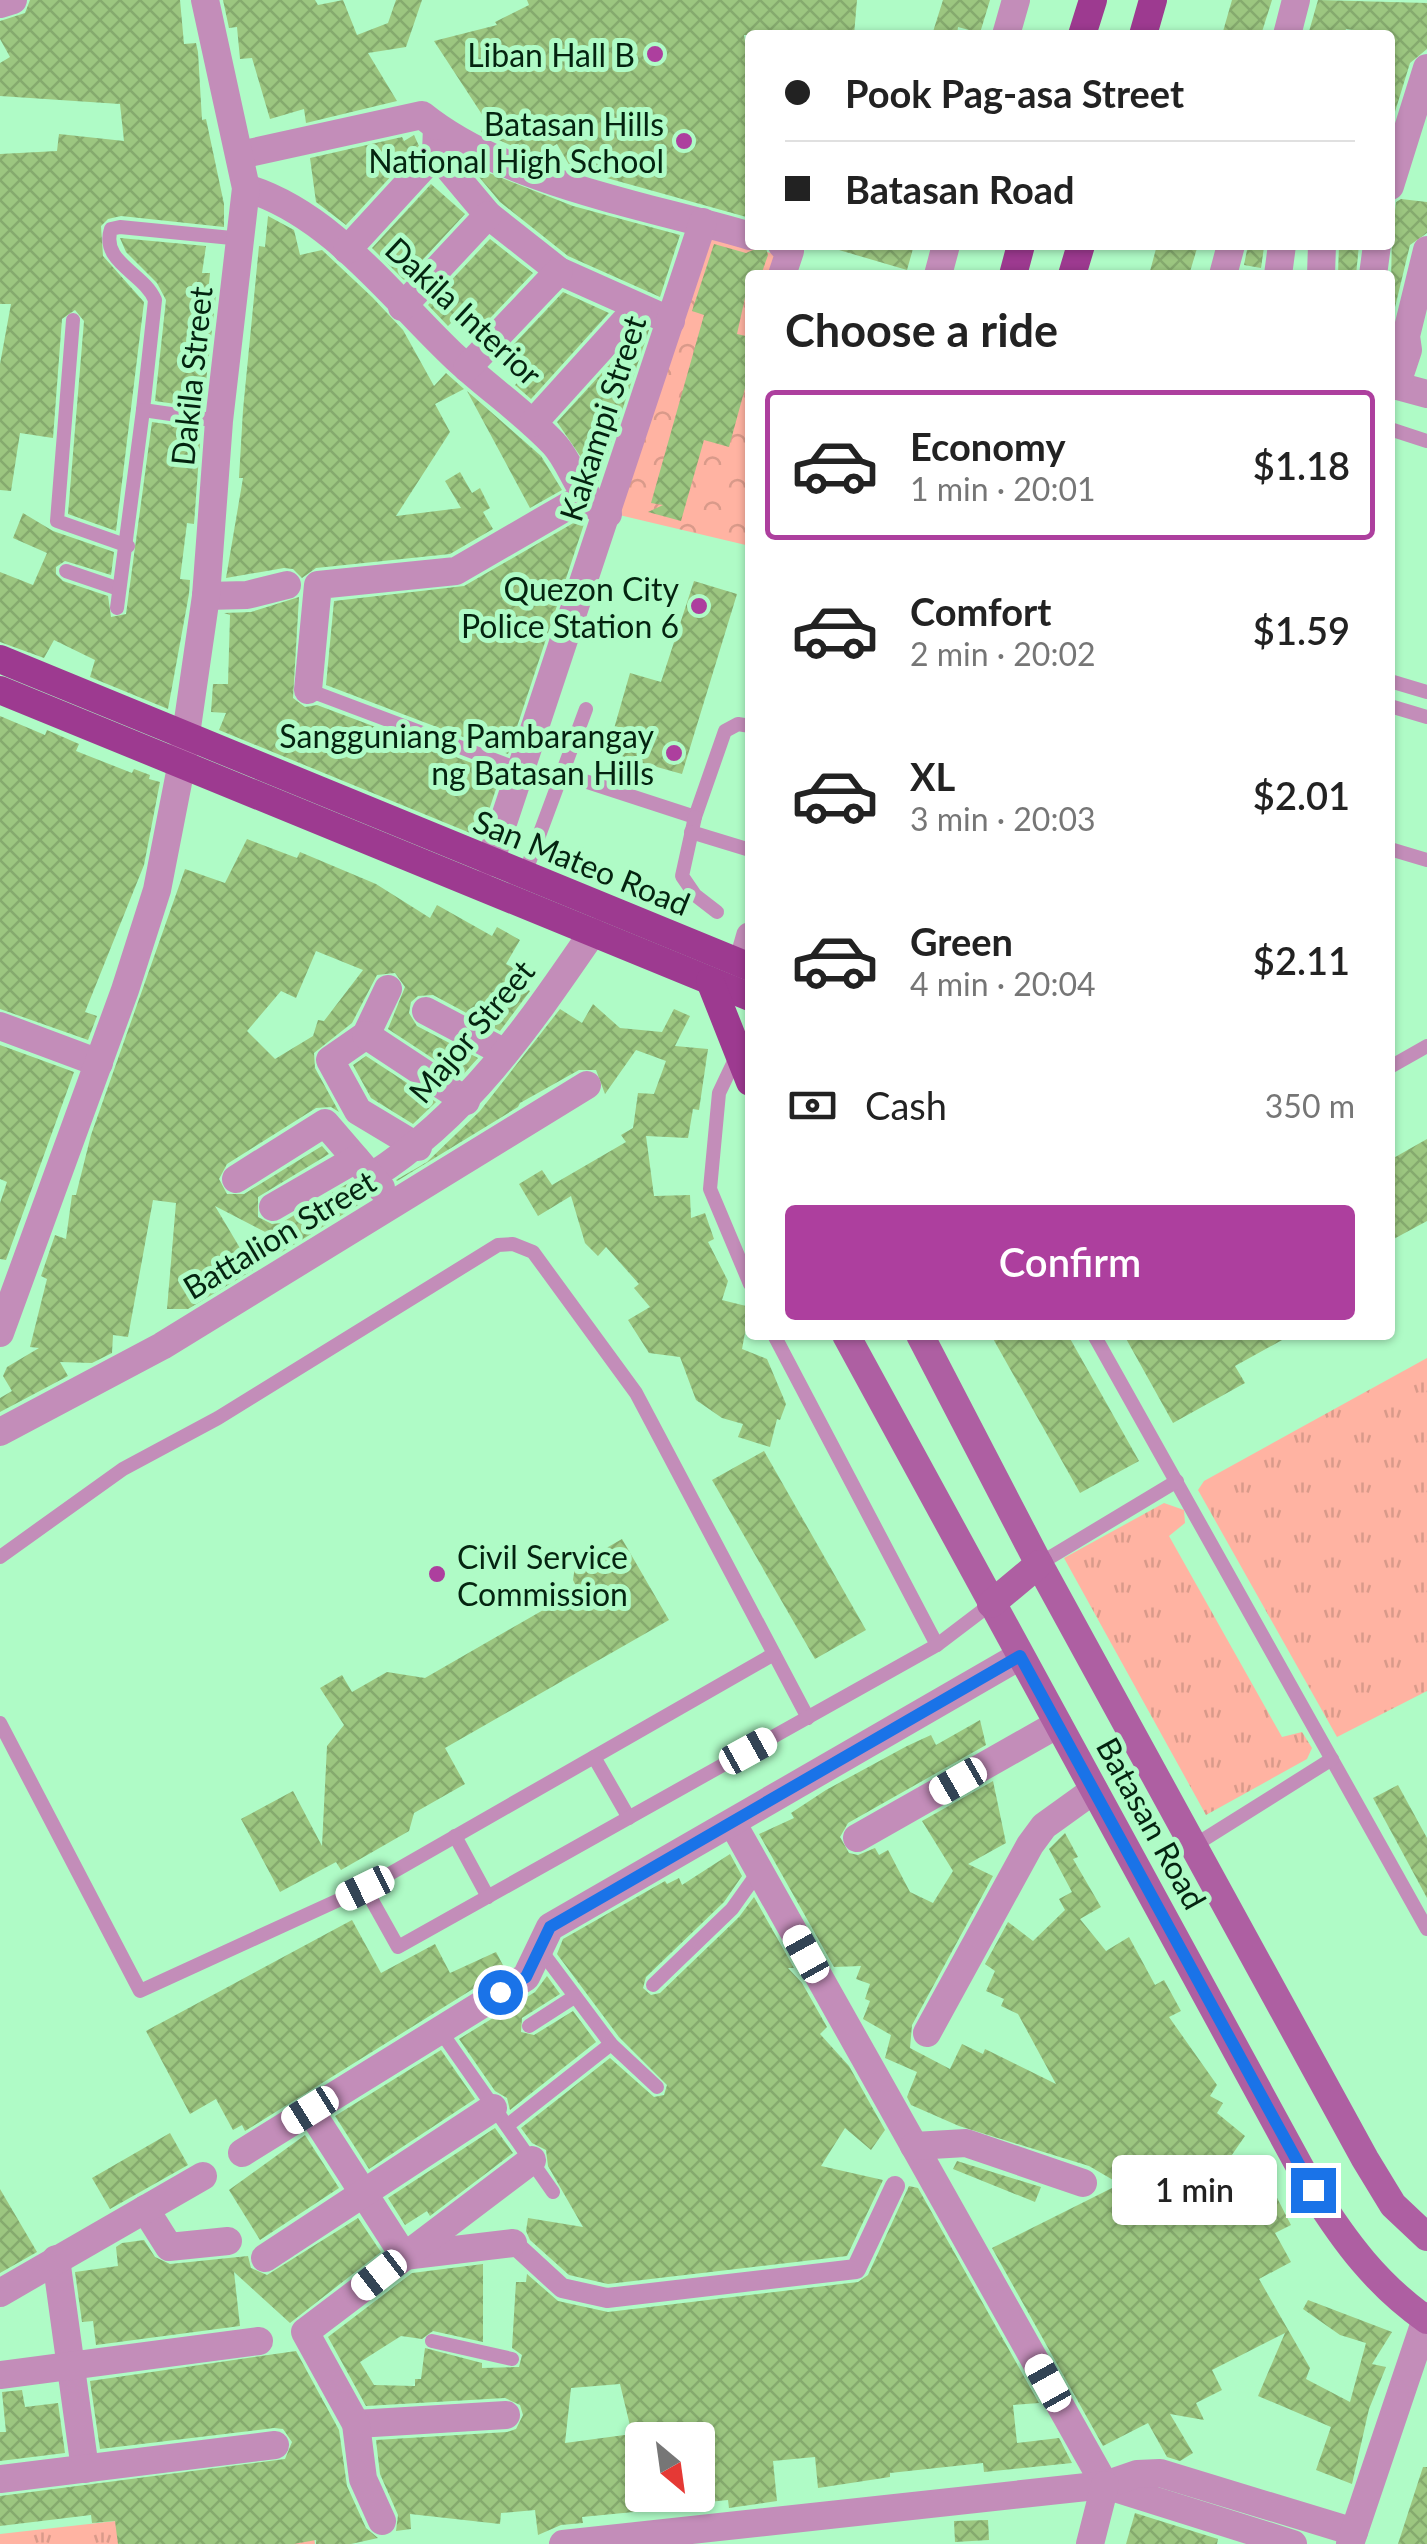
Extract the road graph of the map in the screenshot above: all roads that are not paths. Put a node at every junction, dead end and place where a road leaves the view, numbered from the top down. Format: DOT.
graph roads {
  1 [pos="13,0"];
  2 [pos="204,0"];
  3 [pos="1016,0"];
  4 [pos="1153,0"];
  5 [pos="1296,0"];
  6 [pos="1084,2"];
  7 [pos="0,4"];
  8 [pos="1007,30"];
  9 [pos="1082,30"];
  10 [pos="1144,30"];
  11 [pos="1288,30"];
  12 [pos="1427,68"];
  13 [pos="437,140"];
  14 [pos="240,155"];
  15 [pos="1395,170"];
  16 [pos="246,188"];
  17 [pos="488,215"];
  18 [pos="703,222"];
  19 [pos="745,235"];
  20 [pos="242,240"];
  21 [pos="346,250"];
  22 [pos="1427,250"];
  23 [pos="558,272"];
  24 [pos="638,307"];
  25 [pos="402,308"];
  26 [pos="73,320"];
  27 [pos="671,321"];
  28 [pos="466,368"];
  29 [pos="1395,380"];
  30 [pos="1395,386"];
  31 [pos="1427,394"];
  32 [pos="143,410"];
  33 [pos="219,421"];
  34 [pos="532,423"];
  35 [pos="1395,431"];
  36 [pos="1427,441"];
  37 [pos="597,504"];
  38 [pos="128,546"];
  39 [pos="66,571"];
  40 [pos="287,585"];
  41 [pos="119,589"];
  42 [pos="206,596"];
  43 [pos="116,608"];
  44 [pos="0,658"];
  45 [pos="1395,682"];
  46 [pos="0,690"];
  47 [pos="308,690"];
  48 [pos="1427,692"];
  49 [pos="1395,707"];
  50 [pos="586,709"];
  51 [pos="1427,717"];
  52 [pos="745,725"];
  53 [pos="184,748"];
  54 [pos="520,770"];
  55 [pos="563,774"];
  56 [pos="693,824"];
  57 [pos="745,848"];
  58 [pos="1395,850"];
  59 [pos="1427,860"];
  60 [pos="490,862"];
  61 [pos="524,876"];
  62 [pos="718,912"];
  63 [pos="593,932"];
  64 [pos="745,966"];
  65 [pos="710,981"];
  66 [pos="388,990"];
  67 [pos="745,996"];
  68 [pos="426,1011"];
  69 [pos="0,1026"];
  70 [pos="366,1036"];
  71 [pos="1427,1046"];
  72 [pos="738,1052"];
  73 [pos="505,1054"];
  74 [pos="99,1062"];
  75 [pos="1395,1064"];
  76 [pos="745,1070"];
  77 [pos="587,1085"];
  78 [pos="466,1101"];
  79 [pos="418,1147"];
  80 [pos="364,1168"];
  81 [pos="236,1179"];
  82 [pos="394,1205"];
  83 [pos="274,1207"];
  84 [pos="745,1272"];
  85 [pos="0,1333"];
  86 [pos="777,1340"];
  87 [pos="849,1340"];
  88 [pos="923,1340"];
  89 [pos="1097,1340"];
  90 [pos="0,1432"];
  91 [pos="1177,1481"];
  92 [pos="0,1556"];
  93 [pos="1039,1564"];
  94 [pos="991,1604"];
  95 [pos="937,1645"];
  96 [pos="774,1654"];
  97 [pos="1020,1656"];
  98 [pos="808,1718"];
  99 [pos="0,1722"];
  100 [pos="1058,1724"];
  101 [pos="594,1757"];
  102 [pos="1332,1759"];
  103 [pos="1094,1790"];
  104 [pos="629,1818"];
  105 [pos="732,1824"];
  106 [pos="455,1836"];
  107 [pos="857,1838"];
  108 [pos="1194,1845"];
  109 [pos="759,1871"];
  110 [pos="365,1888"];
  111 [pos="488,1897"];
  112 [pos="1427,1929"];
  113 [pos="542,1952"];
  114 [pos="653,1986"];
  115 [pos="574,1998"];
  116 [pos="529,2026"];
  117 [pos="439,2028"];
  118 [pos="927,2033"];
  119 [pos="610,2044"];
  120 [pos="657,2087"];
  121 [pos="310,2110"];
  122 [pos="500,2117"];
  123 [pos="914,2146"];
  124 [pos="242,2152"];
  125 [pos="532,2160"];
  126 [pos="203,2176"];
  127 [pos="1082,2183"];
  128 [pos="895,2186"];
  129 [pos="553,2192"];
  130 [pos="361,2195"];
  131 [pos="145,2208"];
  132 [pos="1427,2238"];
  133 [pos="228,2241"];
  134 [pos="513,2242"];
  135 [pos="404,2256"];
  136 [pos="265,2258"];
  137 [pos="56,2259"];
  138 [pos="0,2294"];
  139 [pos="1426,2318"];
  140 [pos="259,2341"];
  141 [pos="432,2341"];
  142 [pos="512,2359"];
  143 [pos="70,2365"];
  144 [pos="0,2375"];
  145 [pos="506,2416"];
  146 [pos="356,2424"];
  147 [pos="275,2444"];
  148 [pos="85,2469"];
  149 [pos="0,2480"];
  150 [pos="1106,2485"];
  151 [pos="1233,2494"];
  152 [pos="382,2521"];
  153 [pos="1223,2521"];
  154 [pos="1352,2538"];
  155 [pos="563,2544"];
  156 [pos="1090,2544"];
  157 [pos="1293,2544"];
  1 -- 7 [label="street"];
  2 -- 14 [label="street, Dakila Street"];
  3 -- 8 [label="street"];
  4 -- 10 [label="main road"];
  5 -- 11 [label="street"];
  6 -- 9 [label="main road"];
  12 -- 15 [label="street"];
  13 -- 14 [label="street"];
  13 -- 17 [label="street"];
  13 -- 18 [label="street"];
  13 -- 21 [label="street"];
  14 -- 16 [label="street, Dakila Street"];
  16 -- 20 [label="street, Dakila Street"];
  16 -- 21 [label="street, Dakila Interior"];
  17 -- 23 [label="street"];
  17 -- 25 [label="street"];
  18 -- 19 [label="street"];
  18 -- 27 [label="street, Kakampi Street"];
  20 -- 32 [label="lane"];
  20 -- 33 [label="street, Dakila Street"];
  21 -- 25 [label="street, Dakila Interior"];
  22 -- 29 [label="street"];
  23 -- 24 [label="street"];
  23 -- 28 [label="street"];
  24 -- 27 [label="street"];
  24 -- 34 [label="street"];
  25 -- 28 [label="street, Dakila Interior"];
  26 -- 38 [label="lane"];
  27 -- 37 [label="street, Kakampi Street"];
  28 -- 34 [label="street, Dakila Interior"];
  30 -- 31 [label="street"];
  32 -- 33 [label="lane"];
  32 -- 38 [label="lane"];
  33 -- 42 [label="street, Dakila Street"];
  34 -- 37 [label="street, Dakila Interior"];
  35 -- 36 [label="lane"];
  37 -- 47 [label="street"];
  37 -- 54 [label="street, Kakampi Street"];
  38 -- 41 [label="lane"];
  39 -- 41 [label="lane"];
  40 -- 42 [label="street"];
  41 -- 43 [label="lane"];
  42 -- 53 [label="street, Dakila Street"];
  44 -- 53 [label="main road, San Mateo Road"];
  45 -- 48 [label="lane"];
  46 -- 53 [label="main road, San Mateo Road"];
  47 -- 54 [label="lane"];
  49 -- 51 [label="lane"];
  50 -- 55 [label="lane"];
  52 -- 56 [label="lane"];
  53 -- 60 [label="main road, San Mateo Road"];
  53 -- 63 [label="main road, San Mateo Road"];
  53 -- 74 [label="street"];
  54 -- 60 [label="street, Kakampi Street"];
  55 -- 56 [label="lane"];
  55 -- 61 [label="lane"];
  56 -- 57 [label="lane"];
  56 -- 62 [label="lane"];
  58 -- 59 [label="lane"];
  60 -- 61 [label="main road, San Mateo Road"];
  61 -- 64 [label="main road, San Mateo Road"];
  63 -- 65 [label="main road, San Mateo Road"];
  63 -- 73 [label="street, Major Street"];
  65 -- 67 [label="main road, San Mateo Road"];
  65 -- 72 [label="main road"];
  66 -- 70 [label="street"];
  68 -- 73 [label="street"];
  69 -- 74 [label="street"];
  70 -- 78 [label="street"];
  70 -- 79 [label="street"];
  71 -- 75 [label="lane"];
  72 -- 76 [label="main road"];
  72 -- 84 [label="lane"];
  73 -- 78 [label="street, Major Street"];
  74 -- 85 [label="street"];
  77 -- 82 [label="street, Battalion Street"];
  78 -- 79 [label="street, Major Street"];
  79 -- 80 [label="street, Major Street"];
  80 -- 81 [label="street"];
  80 -- 82 [label="street"];
  80 -- 83 [label="street, Major Street"];
  82 -- 90 [label="street, Battalion Street"];
  86 -- 95 [label="lane"];
  87 -- 94 [label="main road, Batasan Road"];
  88 -- 93 [label="main road, Batasan Road"];
  89 -- 91 [label="lane"];
  91 -- 93 [label="lane"];
  91 -- 102 [label="lane"];
  92 -- 96 [label="lane"];
  93 -- 94 [label="main road"];
  93 -- 108 [label="main road, Batasan Road"];
  94 -- 95 [label="lane"];
  94 -- 97 [label="main road, Batasan Road"];
  95 -- 98 [label="lane"];
  96 -- 98 [label="lane"];
  96 -- 101 [label="lane"];
  97 -- 100 [label="main road, Batasan Road"];
  97 -- 105 [label="street"];
  98 -- 104 [label="lane"];
  99 -- 110 [label="lane"];
  100 -- 103 [label="main road, Batasan Road"];
  100 -- 107 [label="street"];
  101 -- 104 [label="lane"];
  101 -- 106 [label="lane"];
  102 -- 108 [label="lane"];
  102 -- 112 [label="lane"];
  103 -- 118 [label="street"];
  103 -- 139 [label="main road, Batasan Road"];
  104 -- 111 [label="lane"];
  105 -- 109 [label="street"];
  105 -- 113 [label="street"];
  106 -- 110 [label="lane"];
  106 -- 111 [label="lane"];
  108 -- 132 [label="main road, Batasan Road"];
  109 -- 114 [label="lane"];
  109 -- 123 [label="street"];
  110 -- 111 [label="lane"];
  113 -- 115 [label="lane"];
  113 -- 117 [label="street"];
  115 -- 116 [label="lane"];
  115 -- 119 [label="lane"];
  117 -- 121 [label="street"];
  117 -- 122 [label="lane"];
  119 -- 120 [label="lane"];
  119 -- 122 [label="lane"];
  121 -- 124 [label="street"];
  121 -- 130 [label="street"];
  122 -- 125 [label="lane"];
  122 -- 130 [label="street"];
  123 -- 127 [label="street"];
  123 -- 150 [label="street"];
  125 -- 129 [label="lane"];
  125 -- 135 [label="street"];
  126 -- 131 [label="street"];
  128 -- 134 [label="street"];
  130 -- 135 [label="street"];
  130 -- 136 [label="street"];
  131 -- 133 [label="street"];
  131 -- 137 [label="street"];
  134 -- 135 [label="street"];
  135 -- 146 [label="street"];
  137 -- 138 [label="street"];
  137 -- 143 [label="street"];
  139 -- 154 [label="street"];
  140 -- 143 [label="street"];
  141 -- 142 [label="lane"];
  143 -- 144 [label="street"];
  143 -- 148 [label="street"];
  145 -- 146 [label="street"];
  146 -- 152 [label="street"];
  147 -- 148 [label="street"];
  148 -- 149 [label="street"];
  150 -- 151 [label="street"];
  150 -- 153 [label="street"];
  150 -- 155 [label="street"];
  150 -- 156 [label="street"];
  151 -- 153 [label="street"];
  151 -- 154 [label="street"];
  153 -- 157 [label="street"];
}
